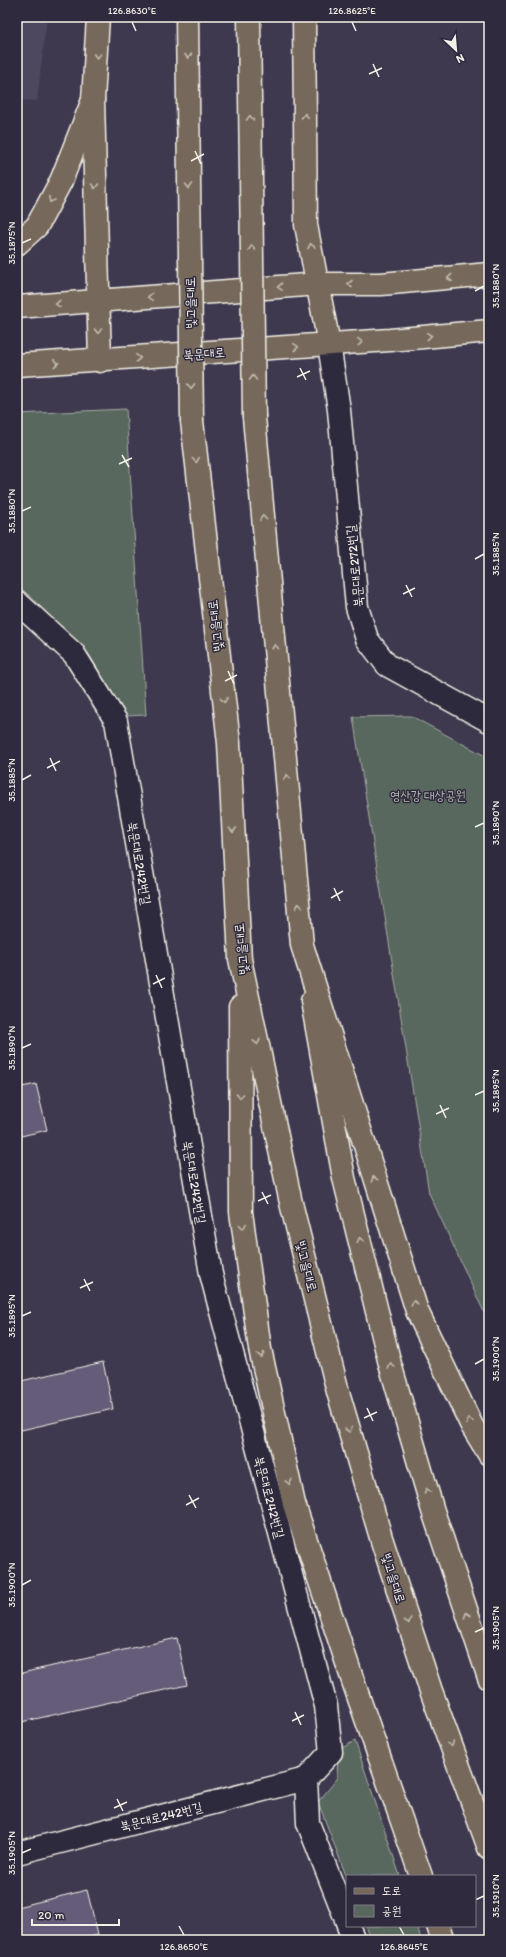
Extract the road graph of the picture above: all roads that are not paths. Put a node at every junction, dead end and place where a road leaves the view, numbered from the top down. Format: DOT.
graph roads {
  1 [pos="98,17"];
  2 [pos="187,17"];
  3 [pos="249,17"];
  4 [pos="304,17"];
  5 [pos="93,100"];
  6 [pos="17,244"];
  7 [pos="489,274"];
  8 [pos="319,284"];
  9 [pos="97,302"];
  10 [pos="17,307"];
  11 [pos="489,331"];
  12 [pos="329,344"];
  13 [pos="100,361"];
  14 [pos="17,365"];
  15 [pos="17,602"];
  16 [pos="489,721"];
  17 [pos="302,945"];
  18 [pos="240,960"];
  19 [pos="489,1454"];
  20 [pos="489,1678"];
  21 [pos="306,1779"];
  22 [pos="489,1848"];
  23 [pos="17,1853"];
  24 [pos="421,1875"];
  25 [pos="346,1919"];
  26 [pos="348,1927"];
  27 [pos="438,1927"];
  28 [pos="354,1940"];
  29 [pos="443,1940"];
  1 -- 5 [label="main road, one-way"];
  2 -- 18 [label="main road, 빛고을대로, one-way, bridge"];
  17 -- 3 [label="main road, one-way, bridge"];
  8 -- 4 [label="main road, one-way"];
  5 -- 6 [label="main road, one-way"];
  5 -- 9 [label="main road, one-way"];
  7 -- 8 [label="main road, one-way"];
  8 -- 9 [label="main road, one-way"];
  8 -- 12 [label="main road"];
  9 -- 10 [label="main road, one-way"];
  9 -- 13 [label="main road, one-way"];
  12 -- 11 [label="main road, 북문대로, one-way"];
  13 -- 12 [label="main road, 북문대로, one-way"];
  12 -- 16 [label="street, 북문대로272번길"];
  14 -- 13 [label="main road, 북문대로, one-way"];
  15 -- 21 [label="street, 북문대로242번길"];
  19 -- 17 [label="main road, one-way"];
  20 -- 17 [label="main road, one-way"];
  18 -- 22 [label="main road, 빛고을대로, one-way"];
  18 -- 24 [label="main road, one-way"];
  21 -- 23 [label="street, 북문대로242번길"];
  21 -- 25 [label="street"];
  26 -- 28 [label="street"];
  27 -- 29 [label="main road"];
}
